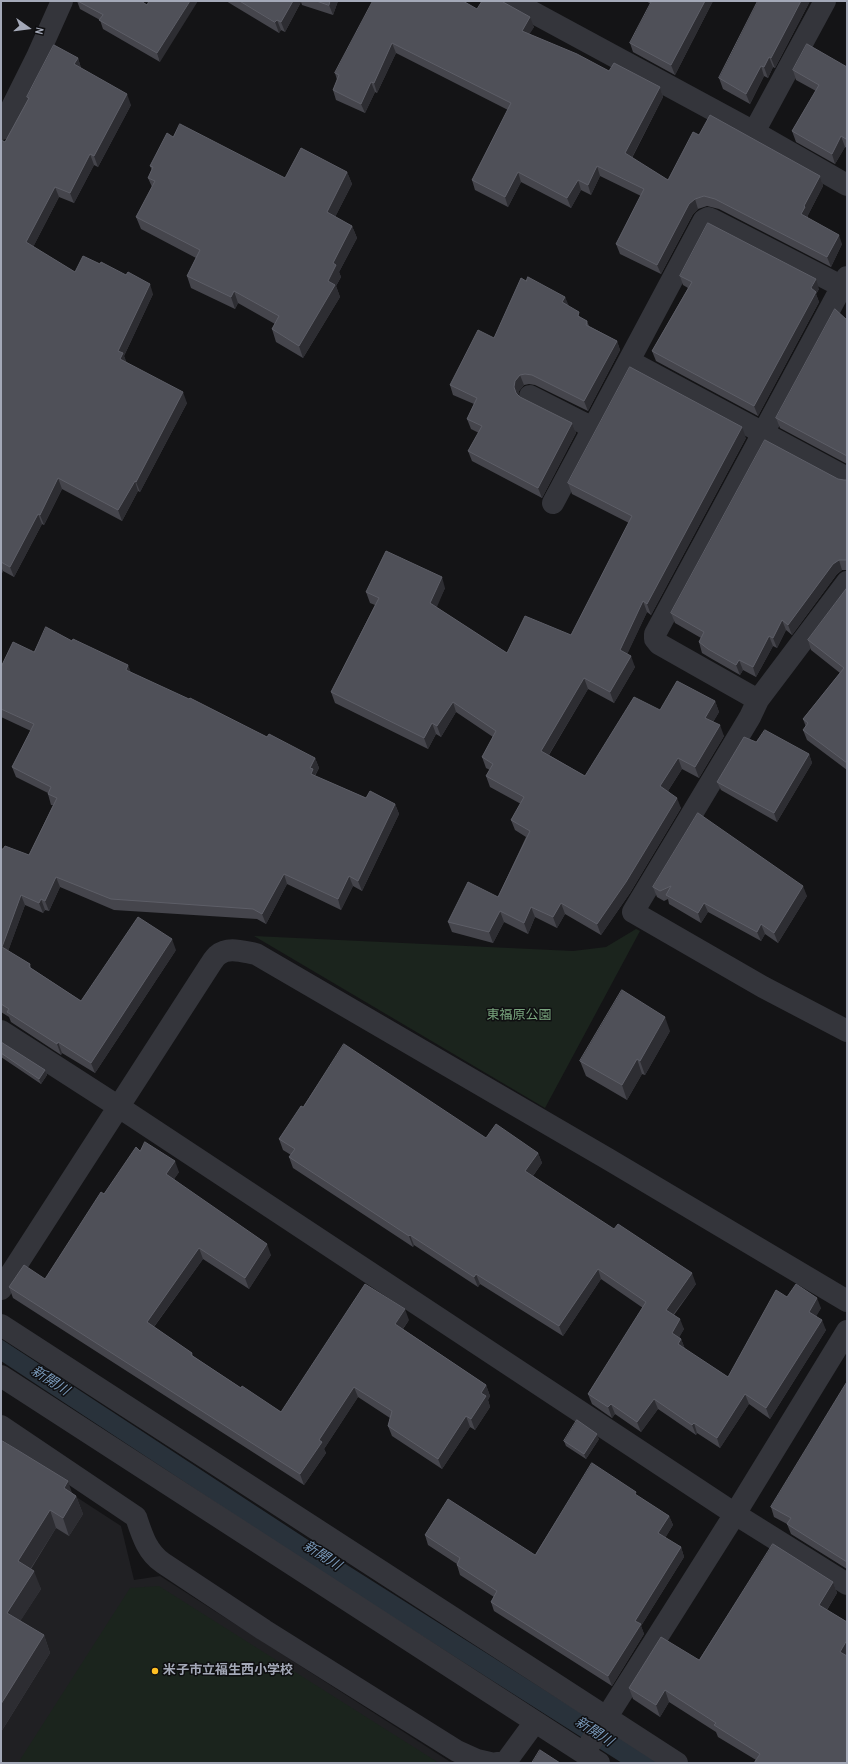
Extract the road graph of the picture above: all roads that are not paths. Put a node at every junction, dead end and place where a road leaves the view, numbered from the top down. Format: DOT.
graph roads {
  1 [pos="62,1"];
  2 [pos="512,1"];
  3 [pos="825,1"];
  4 [pos="1,129"];
  5 [pos="754,132"];
  6 [pos="847,184"];
  7 [pos="845,284"];
  8 [pos="629,361"];
  9 [pos="530,396"];
  10 [pos="593,428"];
  11 [pos="764,432"];
  12 [pos="847,478"];
  13 [pos="553,503"];
  14 [pos="847,582"];
  15 [pos="758,700"];
  16 [pos="1,1031"];
  17 [pos="847,1031"];
  18 [pos="119,1107"];
  19 [pos="1,1289"];
  20 [pos="847,1302"];
  21 [pos="1,1325"];
  22 [pos="847,1331"];
  23 [pos="1,1376"];
  24 [pos="1,1426"];
  25 [pos="735,1514"];
  26 [pos="847,1584"];
  27 [pos="535,1722"];
  28 [pos="604,1722"];
  29 [pos="590,1754"];
  30 [pos="490,1763"];
  31 [pos="497,1763"];
  32 [pos="677,1763"];
  1 -- 4 [label="street"];
  2 -- 5 [label="street"];
  3 -- 5 [label="street"];
  5 -- 6 [label="street"];
  7 -- 8 [label="street"];
  7 -- 11 [label="street"];
  8 -- 10 [label="street"];
  8 -- 11 [label="street"];
  9 -- 10 [label="street"];
  10 -- 13 [label="street"];
  11 -- 12 [label="street"];
  11 -- 15 [label="street"];
  14 -- 15 [label="street"];
  15 -- 17 [label="street"];
  16 -- 18 [label="street"];
  18 -- 19 [label="street"];
  18 -- 20 [label="street"];
  18 -- 25 [label="street"];
  21 -- 28 [label="street"];
  22 -- 25 [label="street"];
  23 -- 27 [label="street"];
  24 -- 30 [label="street"];
  25 -- 26 [label="street"];
  25 -- 28 [label="street"];
  27 -- 29 [label="street"];
  27 -- 31 [label="street"];
  28 -- 29 [label="street"];
  28 -- 32 [label="street"];
}
